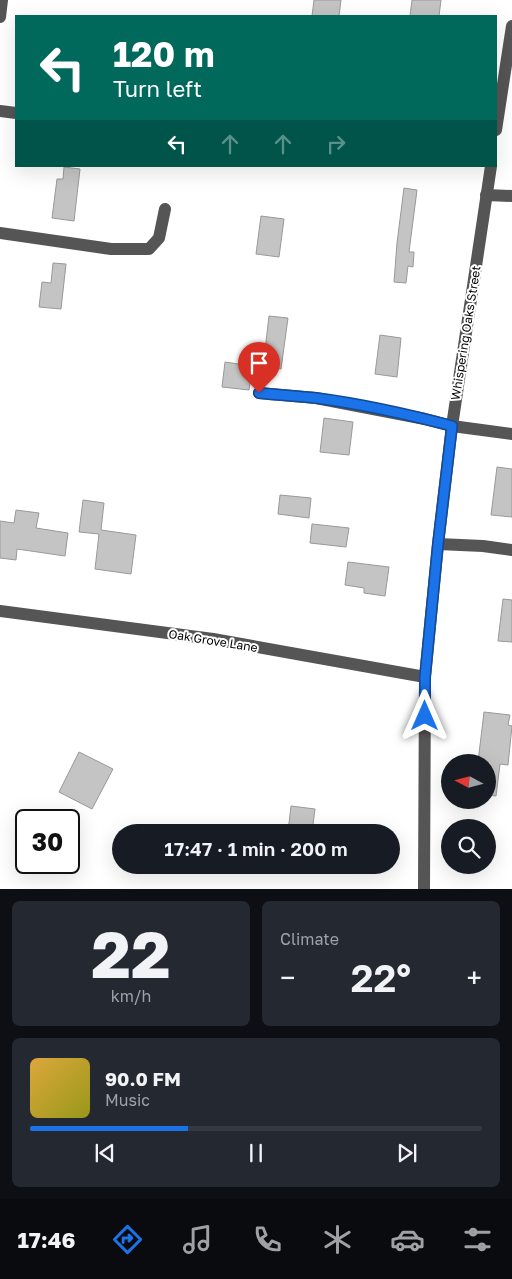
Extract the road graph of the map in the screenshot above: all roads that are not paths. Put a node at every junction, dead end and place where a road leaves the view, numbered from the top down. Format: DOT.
graph roads {
  1 [pos="2,0"];
  2 [pos="0,17"];
  3 [pos="512,26"];
  4 [pos="0,111"];
  5 [pos="15,112"];
  6 [pos="497,124"];
  7 [pos="491,167"];
  8 [pos="486,195"];
  9 [pos="512,196"];
  10 [pos="164,209"];
  11 [pos="0,233"];
  12 [pos="259,393"];
  13 [pos="452,426"];
  14 [pos="512,434"];
  15 [pos="438,544"];
  16 [pos="512,550"];
  17 [pos="0,611"];
  18 [pos="425,677"];
  19 [pos="424,889"];
  1 -- 2 [label="street"];
  3 -- 6 [label="street"];
  4 -- 5 [label="street"];
  7 -- 8 [label="street, Whispering Oaks Street"];
  8 -- 9 [label="street"];
  8 -- 13 [label="street, Whispering Oaks Street"];
  10 -- 11 [label="street"];
  12 -- 13 [label="street"];
  13 -- 14 [label="street"];
  13 -- 15 [label="street, Whispering Oaks Street"];
  15 -- 16 [label="street"];
  15 -- 18 [label="street, Whispering Oaks Street"];
  17 -- 18 [label="street, Oak Grove Lane"];
  18 -- 19 [label="street, Whispering Oaks Street"];
}
